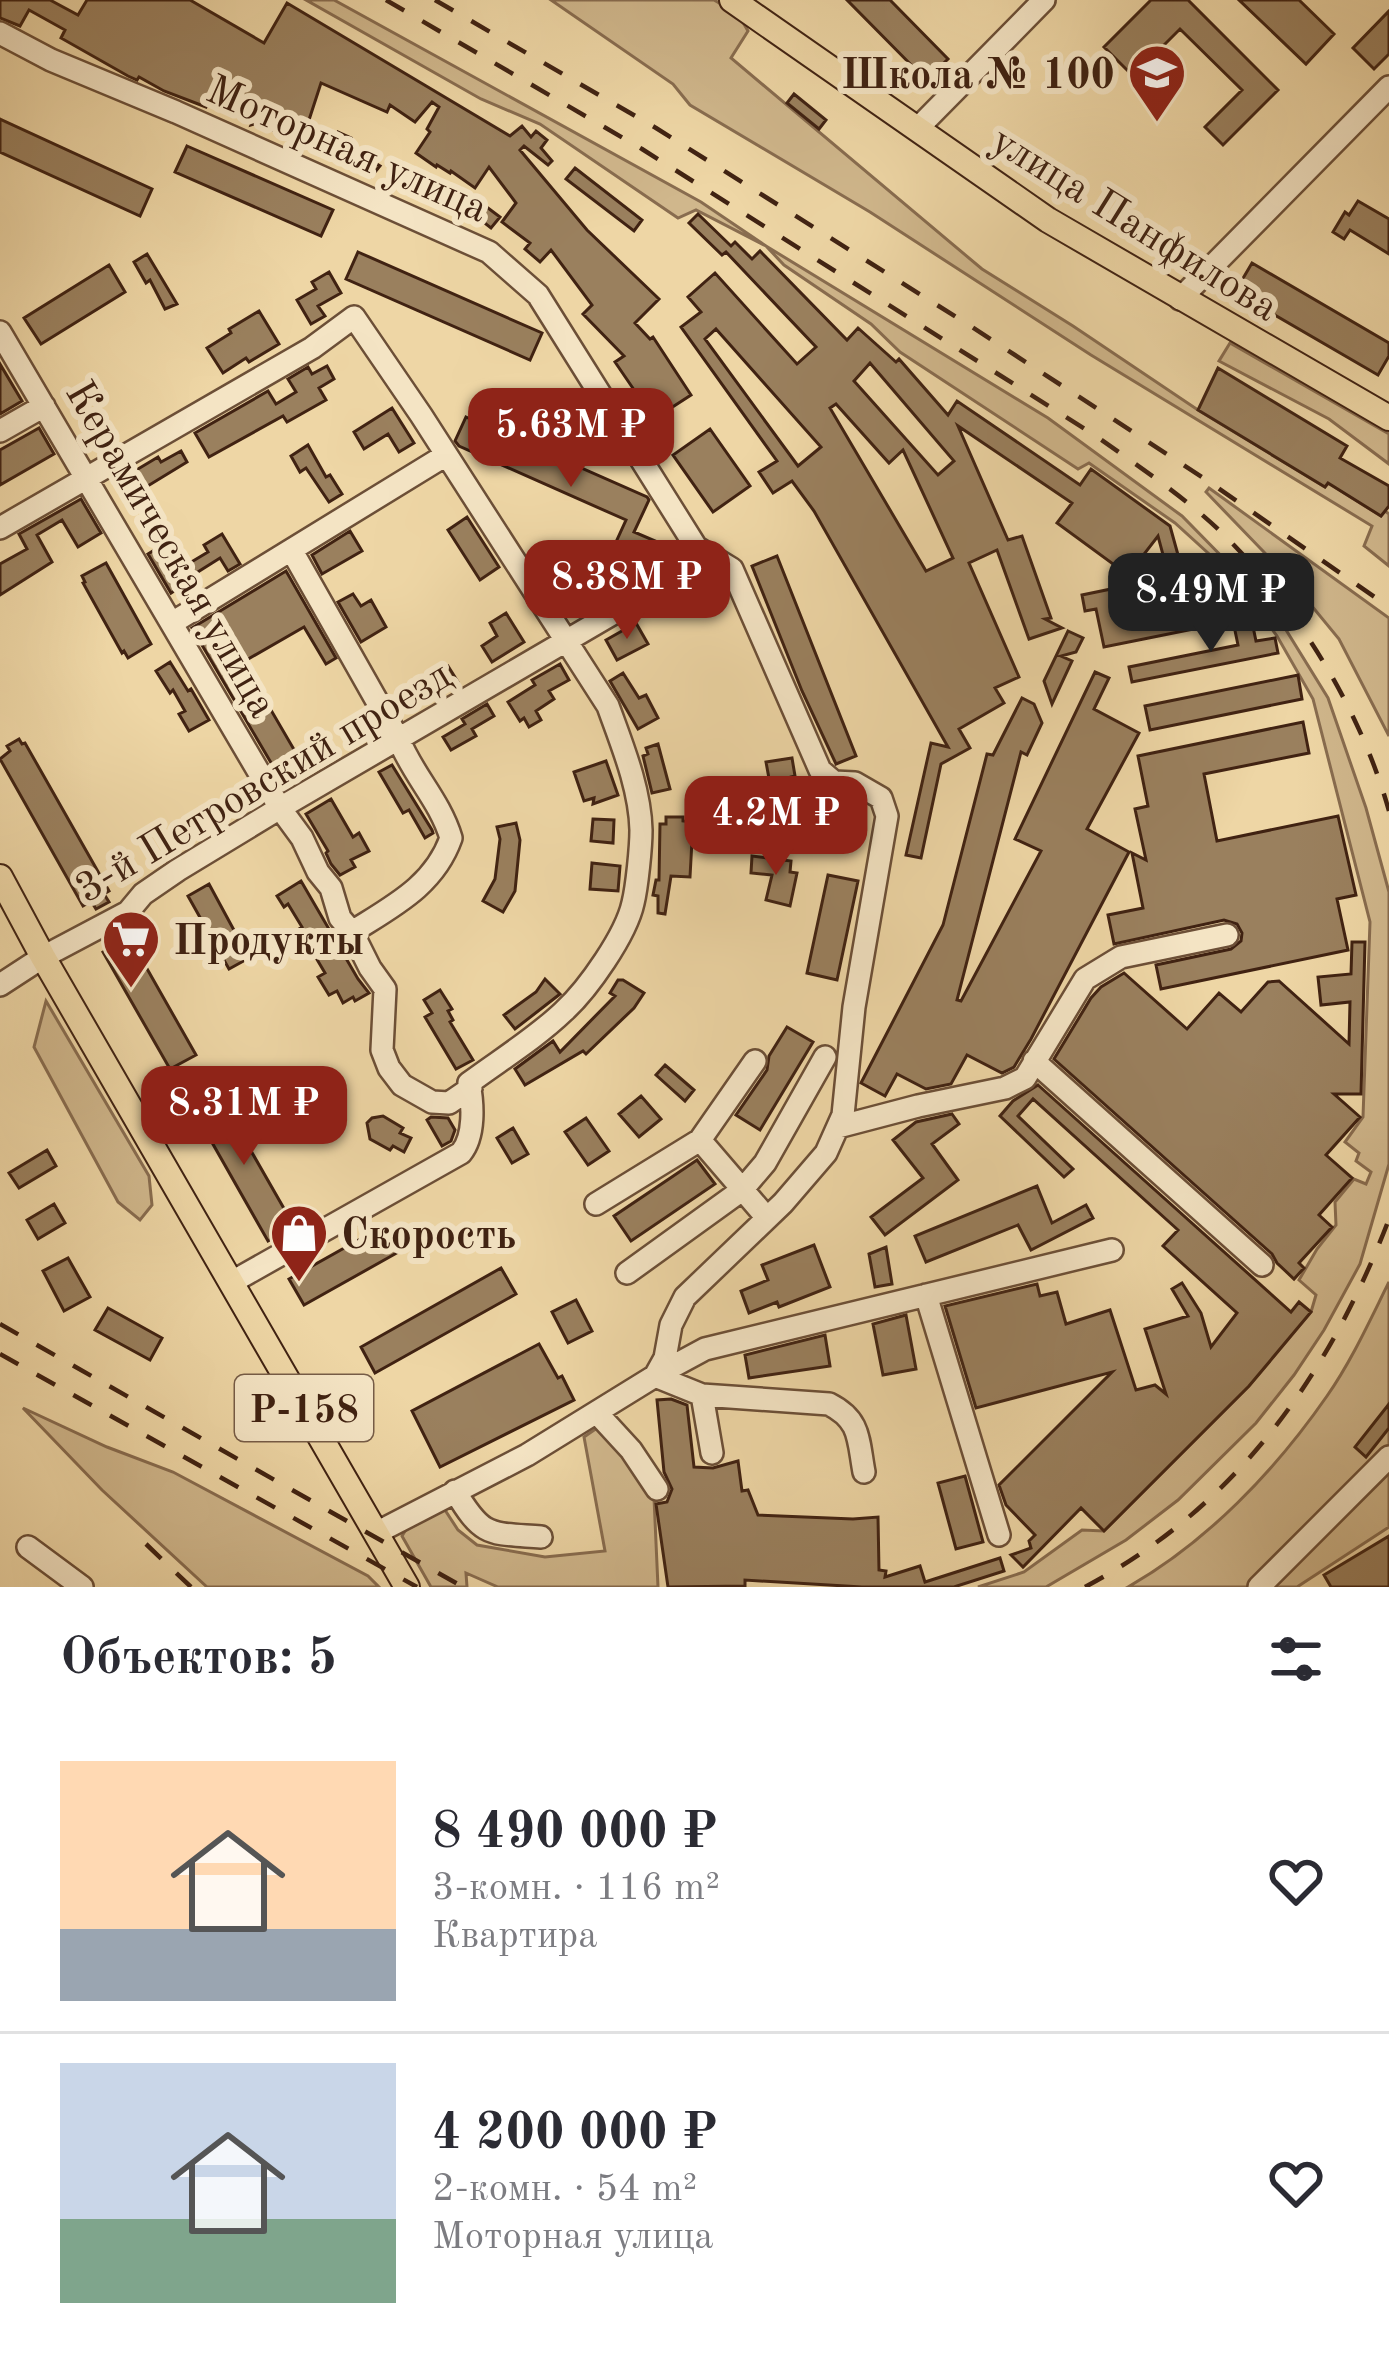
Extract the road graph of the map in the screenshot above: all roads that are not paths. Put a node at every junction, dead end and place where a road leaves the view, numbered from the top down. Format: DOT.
graph roads {
  1 [pos="732,0"];
  2 [pos="1044,0"];
  3 [pos="0,33"];
  4 [pos="1389,87"];
  5 [pos="917,129"];
  6 [pos="1180,298"];
  7 [pos="0,332"];
  8 [pos="44,406"];
  9 [pos="1389,418"];
  10 [pos="0,430"];
  11 [pos="446,455"];
  12 [pos="88,478"];
  13 [pos="0,528"];
  14 [pos="696,547"];
  15 [pos="292,550"];
  16 [pos="172,623"];
  17 [pos="566,642"];
  18 [pos="399,740"];
  19 [pos="280,808"];
  20 [pos="0,877"];
  21 [pos="352,932"];
  22 [pos="1227,935"];
  23 [pos="44,957"];
  24 [pos="0,985"];
  25 [pos="825,1057"];
  26 [pos="755,1061"];
  27 [pos="1034,1061"];
  28 [pos="470,1088"];
  29 [pos="838,1127"];
  30 [pos="700,1140"];
  31 [pos="742,1190"];
  32 [pos="596,1204"];
  33 [pos="766,1218"];
  34 [pos="1112,1250"];
  35 [pos="1262,1265"];
  36 [pos="627,1273"];
  37 [pos="232,1282"];
  38 [pos="926,1295"];
  39 [pos="655,1376"];
  40 [pos="702,1395"];
  41 [pos="597,1413"];
  42 [pos="712,1454"];
  43 [pos="1389,1457"];
  44 [pos="863,1472"];
  45 [pos="657,1490"];
  46 [pos="455,1491"];
  47 [pos="376,1534"];
  48 [pos="999,1535"];
  49 [pos="541,1537"];
  50 [pos="28,1547"];
  51 [pos="82,1587"];
  52 [pos="407,1587"];
  53 [pos="1259,1587"];
  1 -- 5 [label="main road, улица Панфилова"];
  2 -- 5 [label="street"];
  3 -- 14 [label="street, Моторная улица"];
  4 -- 6 [label="street"];
  5 -- 6 [label="main road, улица Панфилова"];
  6 -- 9 [label="main road, улица Панфилова"];
  7 -- 8 [label="street, Керамическая улица"];
  8 -- 10 [label="street"];
  8 -- 12 [label="street, Керамическая улица"];
  11 -- 12 [label="street"];
  11 -- 15 [label="street"];
  11 -- 17 [label="street"];
  12 -- 13 [label="street"];
  12 -- 16 [label="street, Керамическая улица"];
  14 -- 17 [label="street, 3-й Петровский проезд"];
  14 -- 29 [label="street, Моторная улица"];
  15 -- 16 [label="street"];
  15 -- 18 [label="street"];
  16 -- 19 [label="street, Керамическая улица"];
  17 -- 18 [label="street, 3-й Петровский проезд"];
  17 -- 28 [label="street"];
  18 -- 19 [label="street, 3-й Петровский проезд"];
  18 -- 21 [label="street"];
  19 -- 21 [label="street, Керамическая улица"];
  19 -- 23 [label="street, 3-й Петровский проезд"];
  20 -- 23 [label="main road, Р-158"];
  21 -- 28 [label="street, Керамическая улица"];
  22 -- 27 [label="street"];
  23 -- 24 [label="street, 3-й Петровский проезд"];
  23 -- 37 [label="main road, Р-158"];
  25 -- 31 [label="street"];
  26 -- 30 [label="street"];
  27 -- 29 [label="street"];
  27 -- 35 [label="street"];
  28 -- 37 [label="street"];
  29 -- 33 [label="street, Моторная улица"];
  30 -- 31 [label="street"];
  30 -- 32 [label="street"];
  31 -- 33 [label="street"];
  31 -- 36 [label="street"];
  33 -- 39 [label="street, Моторная улица"];
  34 -- 38 [label="street"];
  37 -- 47 [label="main road, Р-158"];
  38 -- 39 [label="street"];
  38 -- 48 [label="street"];
  39 -- 40 [label="street"];
  39 -- 41 [label="street"];
  40 -- 42 [label="street"];
  40 -- 44 [label="street"];
  41 -- 45 [label="street"];
  41 -- 46 [label="street"];
  43 -- 53 [label="street"];
  46 -- 47 [label="street"];
  46 -- 49 [label="street"];
  47 -- 52 [label="main road, Р-158"];
  50 -- 51 [label="street"];
}
